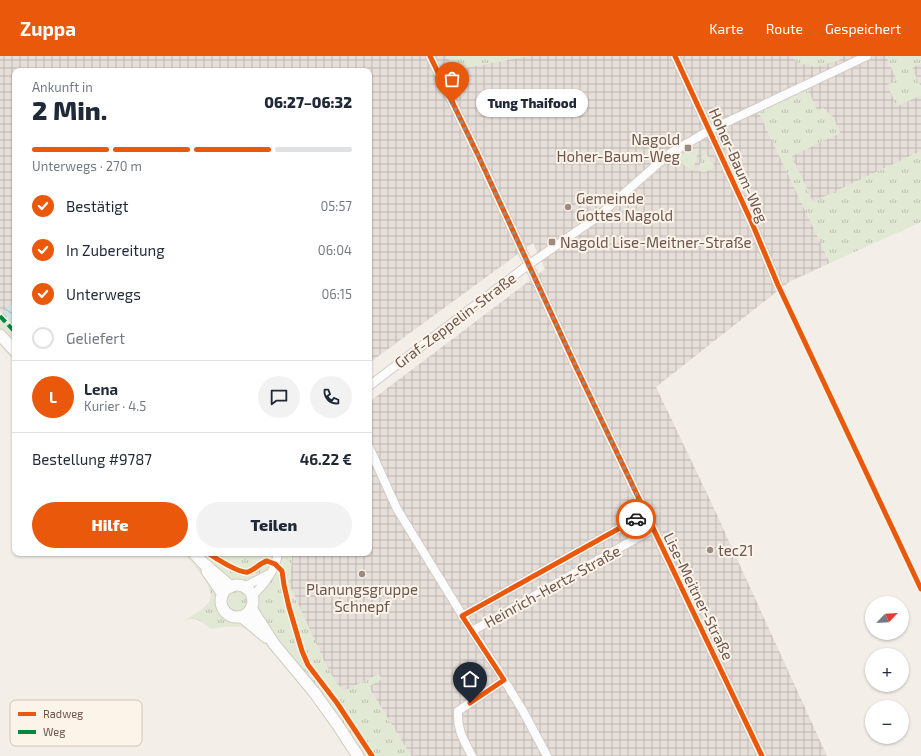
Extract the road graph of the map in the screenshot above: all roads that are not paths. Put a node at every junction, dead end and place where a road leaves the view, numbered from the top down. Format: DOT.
graph roads {
  1 [pos="430,56"];
  2 [pos="675,56"];
  3 [pos="867,56"];
  4 [pos="710,130"];
  5 [pos="528,265"];
  6 [pos="778,285"];
  7 [pos="0,335"];
  8 [pos="12,348"];
  9 [pos="372,384"];
  10 [pos="372,454"];
  11 [pos="646,514"];
  12 [pos="653,529"];
  13 [pos="197,556"];
  14 [pos="277,556"];
  15 [pos="269,574"];
  16 [pos="244,587"];
  17 [pos="227,590"];
  18 [pos="252,596"];
  19 [pos="251,608"];
  20 [pos="242,616"];
  21 [pos="462,616"];
  22 [pos="472,631"];
  23 [pos="274,644"];
  24 [pos="504,680"];
  25 [pos="358,756"];
  26 [pos="472,756"];
  27 [pos="548,756"];
  28 [pos="762,756"];
  1 -- 5 [label="street, Lise-Meitner-Straße"];
  2 -- 4 [label="street, Hoher-Baum-Weg"];
  3 -- 4 [label="street, Graf-Zeppelin-Straße"];
  4 -- 5 [label="street, Graf-Zeppelin-Straße"];
  4 -- 6 [label="street, Hoher-Baum-Weg"];
  5 -- 9 [label="street, Graf-Zeppelin-Straße"];
  5 -- 11 [label="street, Lise-Meitner-Straße"];
  7 -- 8 [label="street"];
  10 -- 21 [label="street"];
  11 -- 12 [label="street, Lise-Meitner-Straße"];
  11 -- 21 [label="street, Heinrich-Hertz-Straße"];
  12 -- 22 [label="street, Heinrich-Hertz-Straße"];
  12 -- 28 [label="street, Lise-Meitner-Straße"];
  13 -- 17 [label="street"];
  14 -- 15 [label="street"];
  15 -- 16 [label="street"];
  15 -- 18 [label="street"];
  16 -- 17 [label="street"];
  16 -- 18 [label="street"];
  17 -- 20 [label="street"];
  18 -- 19 [label="street"];
  19 -- 20 [label="street"];
  19 -- 23 [label="street"];
  20 -- 23 [label="street"];
  21 -- 22 [label="street"];
  22 -- 24 [label="street"];
  23 -- 25 [label="street"];
  24 -- 26 [label="street"];
  24 -- 27 [label="street"];
}
